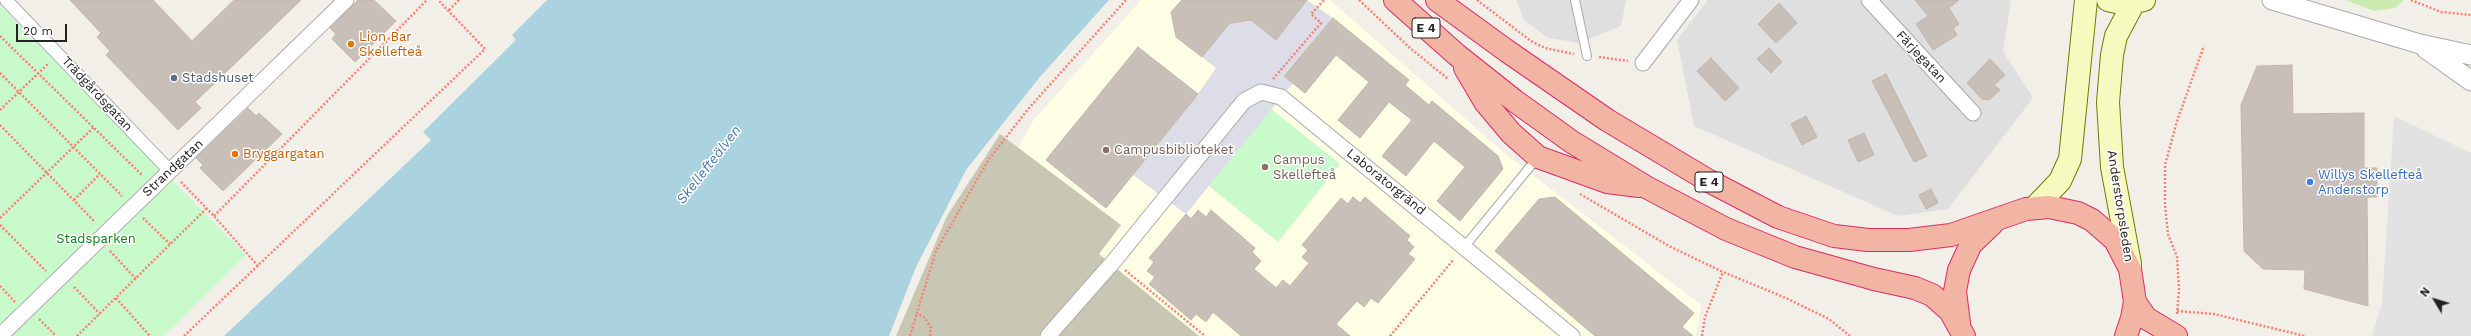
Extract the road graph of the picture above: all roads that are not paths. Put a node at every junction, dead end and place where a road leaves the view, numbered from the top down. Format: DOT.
graph roads {
  1 [pos="6,0"];
  2 [pos="346,0"];
  3 [pos="1395,0"];
  4 [pos="1437,0"];
  5 [pos="1575,0"];
  6 [pos="1691,0"];
  7 [pos="1869,0"];
  8 [pos="2086,0"];
  9 [pos="2108,0"];
  10 [pos="2272,0"];
  11 [pos="2139,2"];
  12 [pos="2420,44"];
  13 [pos="1457,55"];
  14 [pos="2471,55"];
  15 [pos="1587,56"];
  16 [pos="1643,63"];
  17 [pos="2471,81"];
  18 [pos="1973,113"];
  19 [pos="1538,157"];
  20 [pos="170,171"];
  21 [pos="1646,187"];
  22 [pos="2027,209"];
  23 [pos="1464,246"];
  24 [pos="2130,268"];
  25 [pos="2135,302"];
  26 [pos="2176,327"];
  27 [pos="1963,335"];
  28 [pos="0,336"];
  29 [pos="1048,336"];
  30 [pos="1572,336"];
  31 [pos="2126,336"];
  1 -- 20 [label="street, Trädgårdsgatan"];
  2 -- 20 [label="street, Strandgatan"];
  3 -- 13 [label="highway, E 4"];
  4 -- 22 [label="highway, E 4"];
  5 -- 15 [label="lane"];
  6 -- 16 [label="street"];
  7 -- 18 [label="street, Färjegatan"];
  8 -- 22 [label="main road"];
  9 -- 11 [label="main road"];
  10 -- 12 [label="street"];
  11 -- 24 [label="main road, Anderstorpsleden"];
  12 -- 14 [label="street"];
  12 -- 17 [label="street"];
  13 -- 19 [label="highway"];
  13 -- 21 [label="highway, E 4"];
  19 -- 21 [label="highway"];
  19 -- 23 [label="lane"];
  20 -- 28 [label="street, Strandgatan"];
  21 -- 27 [label="highway, E 4"];
  22 -- 24 [label="highway"];
  22 -- 27 [label="highway"];
  23 -- 29 [label="street, Laboratorgränd"];
  23 -- 30 [label="street, Laboratorgränd"];
  24 -- 25 [label="highway"];
  25 -- 26 [label="highway"];
  25 -- 31 [label="highway"];
}
